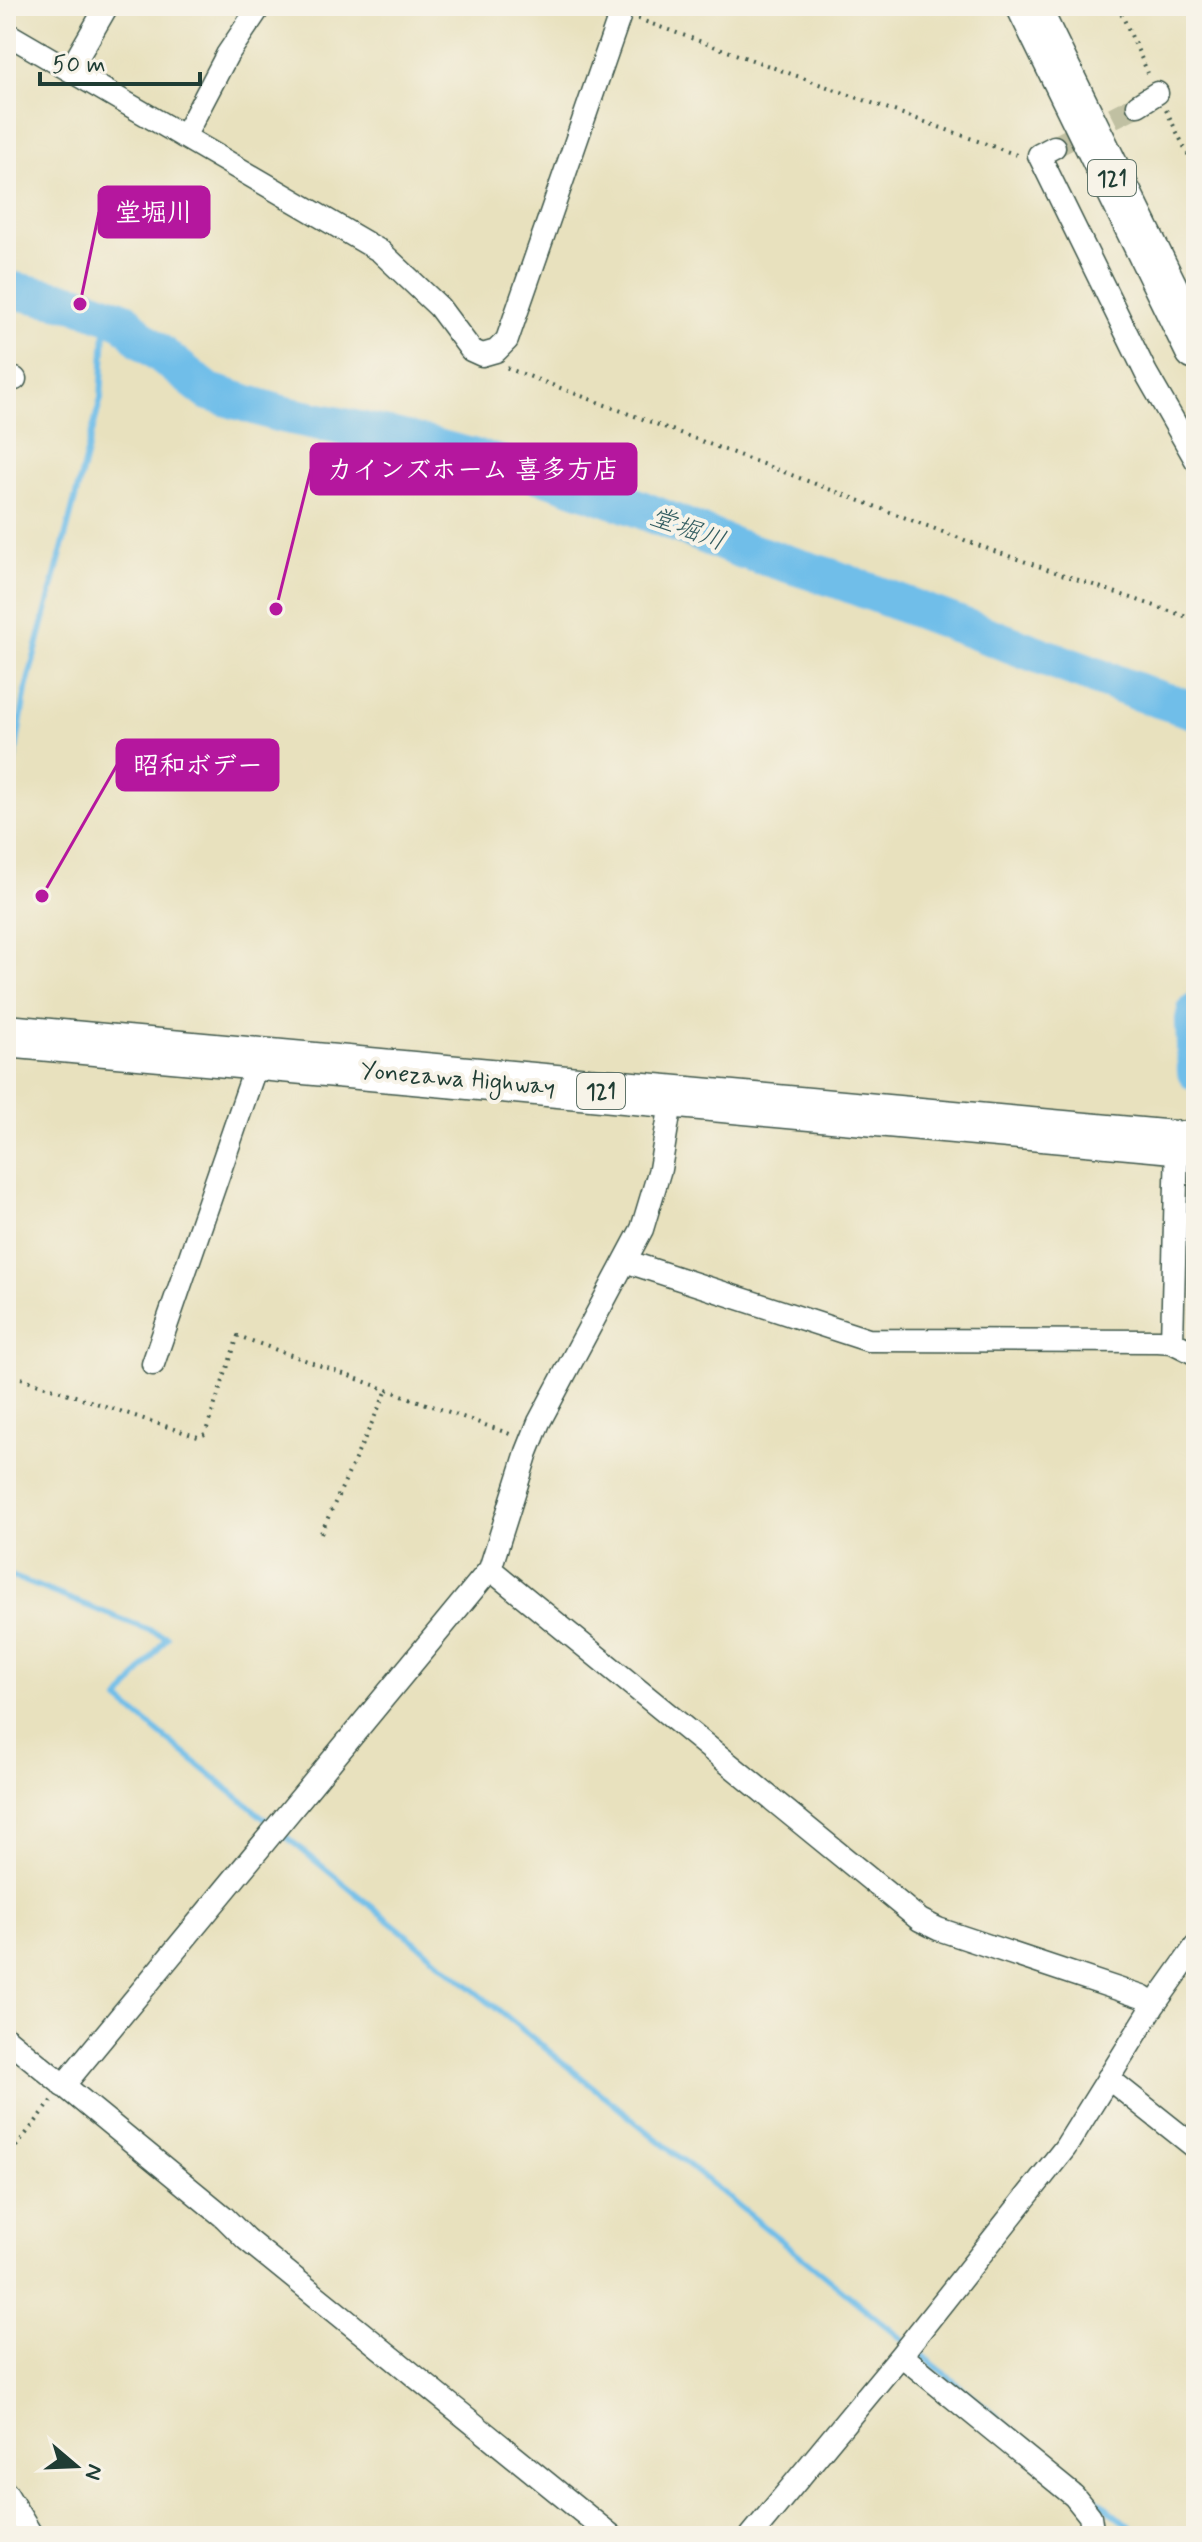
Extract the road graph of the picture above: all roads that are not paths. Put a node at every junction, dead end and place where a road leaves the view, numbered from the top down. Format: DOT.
graph roads {
  1 [pos="107,6"];
  2 [pos="260,6"];
  3 [pos="1028,6"];
  4 [pos="1056,6"];
  5 [pos="622,10"];
  6 [pos="6,33"];
  7 [pos="70,70"];
  8 [pos="184,137"];
  9 [pos="1047,151"];
  10 [pos="1196,291"];
  11 [pos="1196,349"];
  12 [pos="1196,460"];
  13 [pos="6,1036"];
  14 [pos="258,1060"];
  15 [pos="672,1097"];
  16 [pos="1186,1144"];
  17 [pos="631,1263"];
  18 [pos="1172,1342"];
  19 [pos="1196,1354"];
  20 [pos="153,1364"];
  21 [pos="490,1569"];
  22 [pos="1196,1946"];
  23 [pos="1154,2005"];
  24 [pos="6,2038"];
  25 [pos="1108,2078"];
  26 [pos="63,2086"];
  27 [pos="1196,2148"];
  28 [pos="901,2355"];
  29 [pos="6,2493"];
  30 [pos="32,2536"];
  31 [pos="612,2536"];
  32 [pos="751,2536"];
  33 [pos="1093,2536"];
  1 -- 7 [label="street"];
  2 -- 8 [label="street"];
  3 -- 11 [label="highway, 121"];
  4 -- 10 [label="highway, 121"];
  5 -- 8 [label="street"];
  6 -- 7 [label="street"];
  7 -- 8 [label="street"];
  9 -- 12 [label="street"];
  13 -- 14 [label="highway, Yonezawa Highway / 121"];
  14 -- 15 [label="highway, Yonezawa Highway / 121"];
  14 -- 20 [label="street"];
  15 -- 16 [label="highway, Yonezawa Highway / 121"];
  15 -- 21 [label="street"];
  16 -- 18 [label="street"];
  17 -- 18 [label="street"];
  18 -- 19 [label="street"];
  21 -- 23 [label="street"];
  21 -- 26 [label="street"];
  22 -- 23 [label="street"];
  23 -- 25 [label="street"];
  24 -- 26 [label="street"];
  25 -- 27 [label="street"];
  25 -- 28 [label="street"];
  26 -- 31 [label="street"];
  28 -- 32 [label="street"];
  28 -- 33 [label="street"];
  29 -- 30 [label="street"];
}
